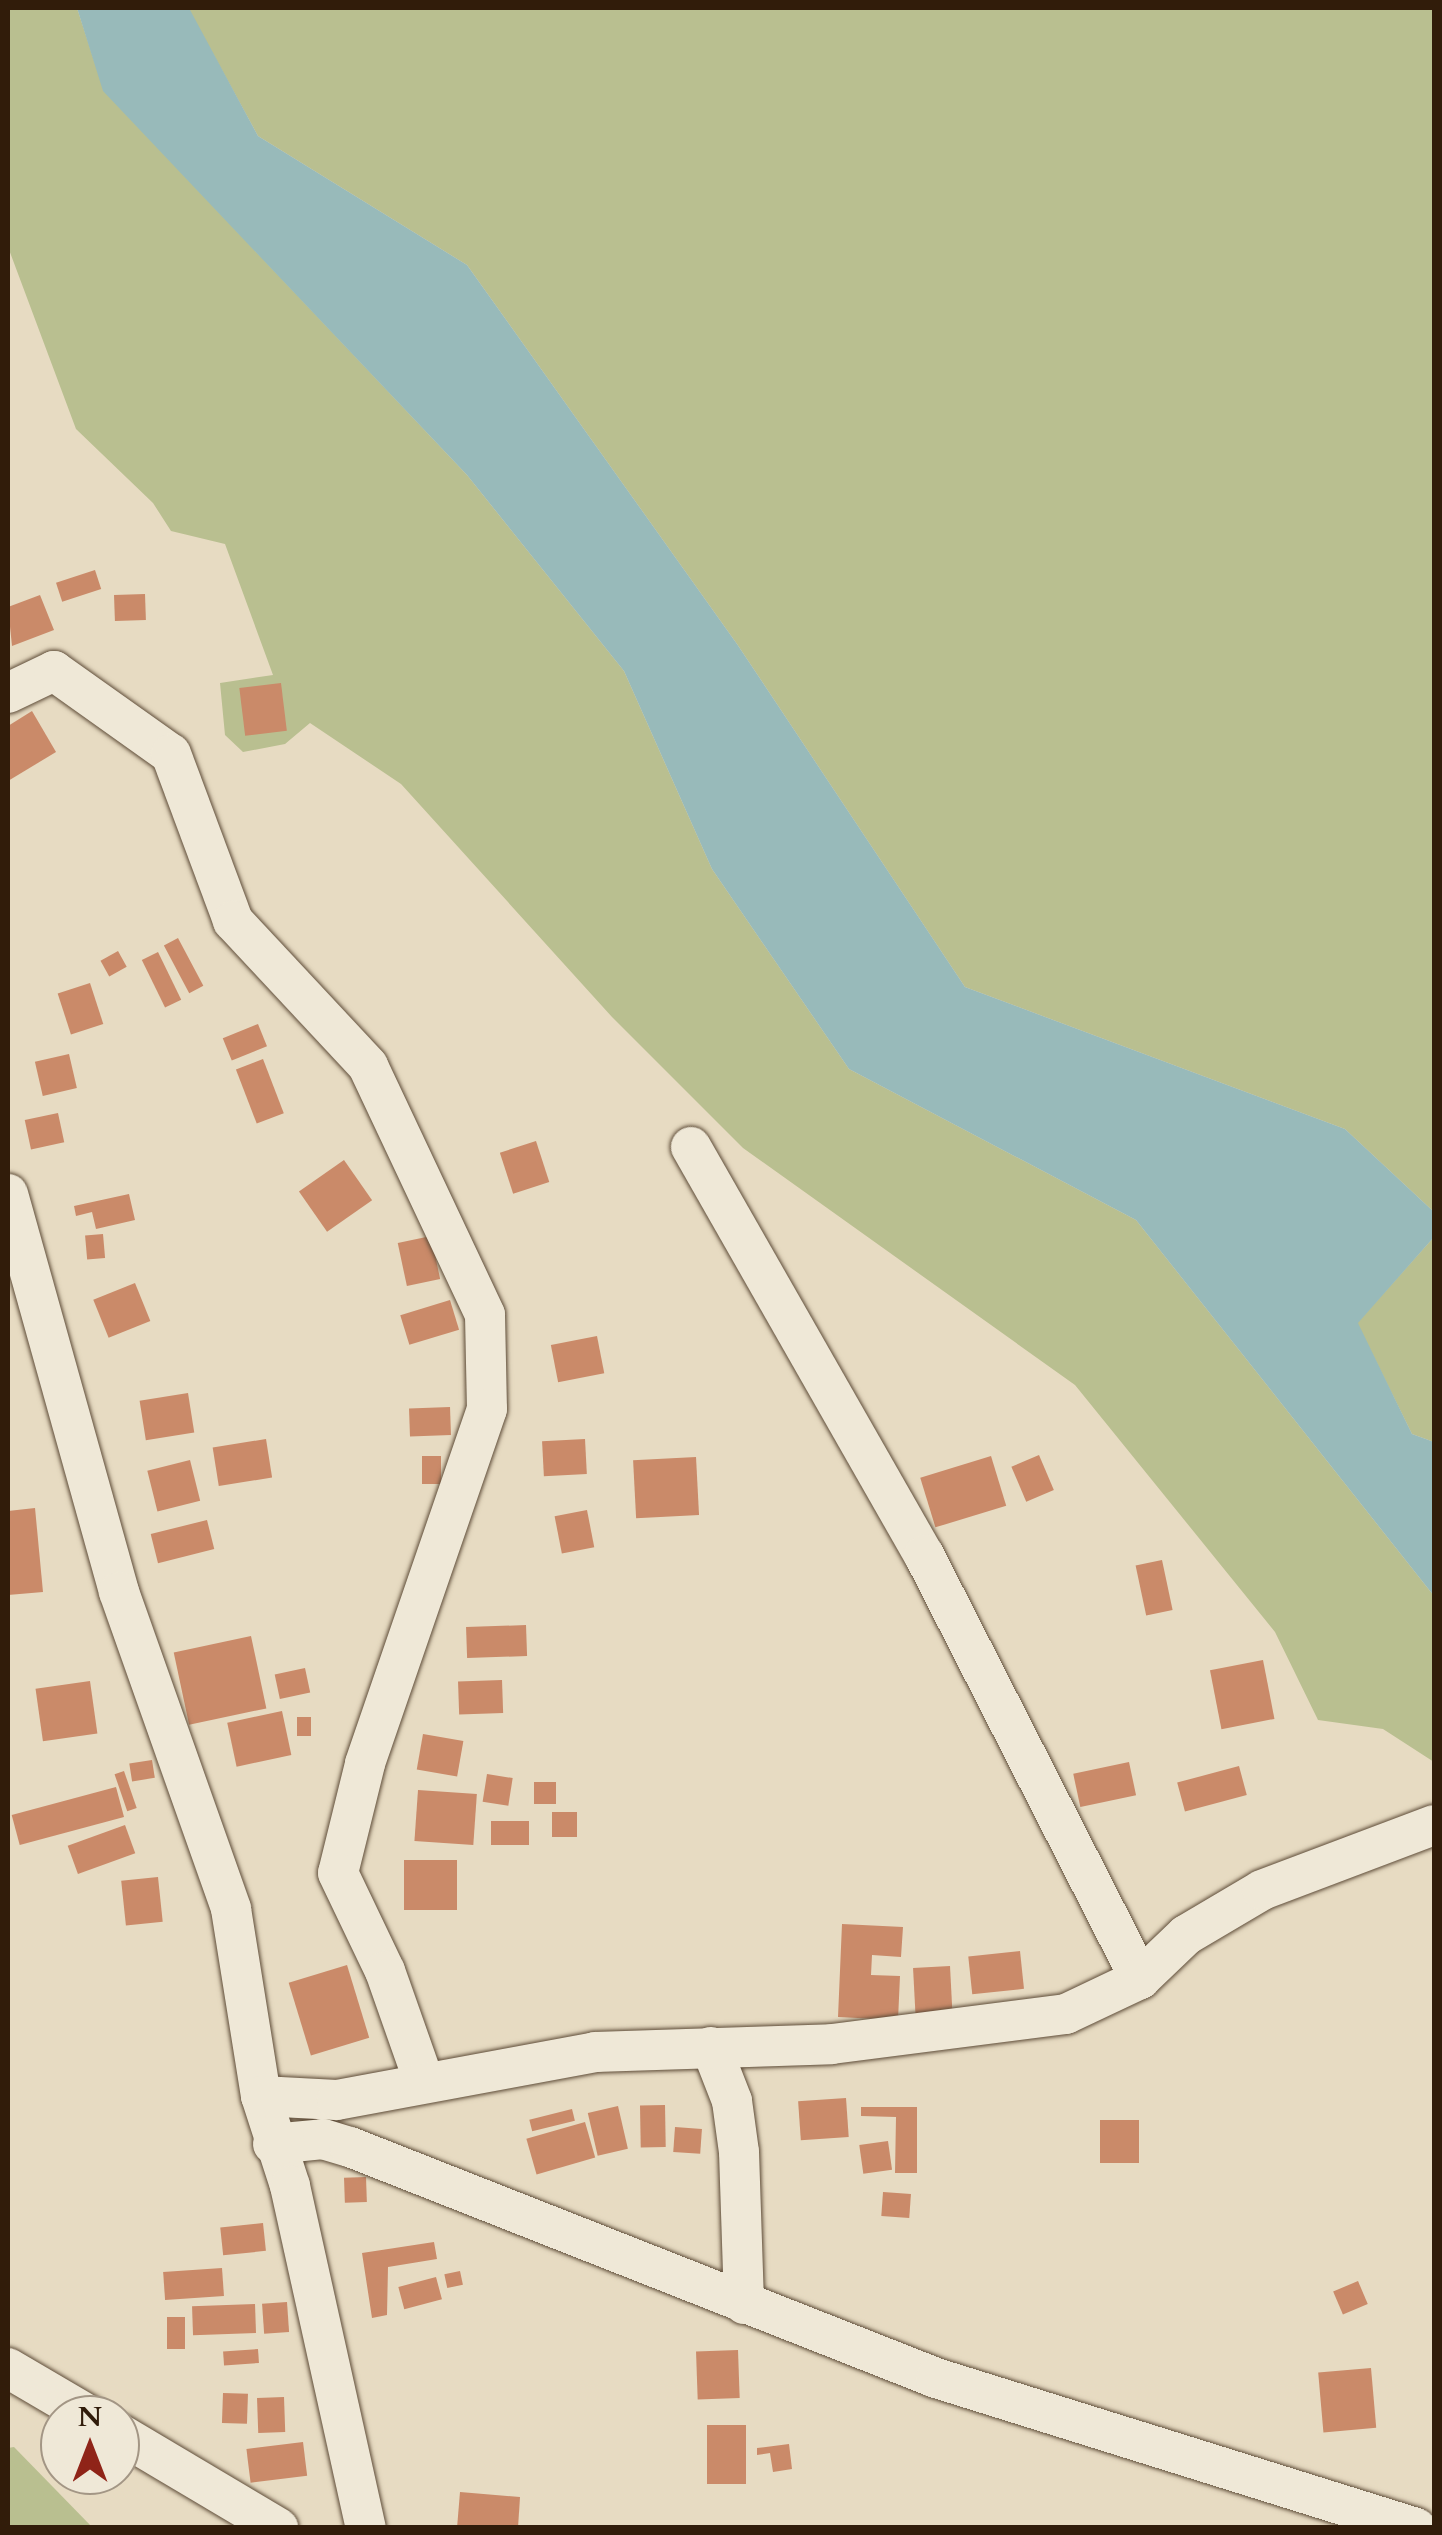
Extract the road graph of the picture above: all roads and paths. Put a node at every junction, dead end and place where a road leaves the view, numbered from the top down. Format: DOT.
graph roads {
  1 [pos="8,693"];
  2 [pos="691,1146"];
  3 [pos="8,1194"];
  4 [pos="1434,1825"];
  5 [pos="1140,1979"];
  6 [pos="711,2047"];
  7 [pos="424,2082"];
  8 [pos="260,2096"];
  9 [pos="337,2100"];
  10 [pos="273,2144"];
  11 [pos="378,2158"];
  12 [pos="744,2304"];
  13 [pos="8,2368"];
  14 [pos="54,2395"];
  15 [pos="140,2446"];
  16 [pos="1408,2526"];
  17 [pos="278,2528"];
  18 [pos="366,2528"];
  1 -- 7 [label="street"];
  2 -- 5 [label="street"];
  3 -- 8 [label="street"];
  4 -- 5 [label="street"];
  5 -- 6 [label="street"];
  6 -- 7 [label="street"];
  6 -- 12 [label="street"];
  7 -- 9 [label="street"];
  8 -- 9 [label="street"];
  8 -- 10 [label="street"];
  9 -- 11 [label="street"];
  10 -- 11 [label="street"];
  10 -- 18 [label="street"];
  11 -- 12 [label="street"];
  12 -- 16 [label="street"];
  13 -- 14 [label="street"];
  15 -- 17 [label="street"];
}
